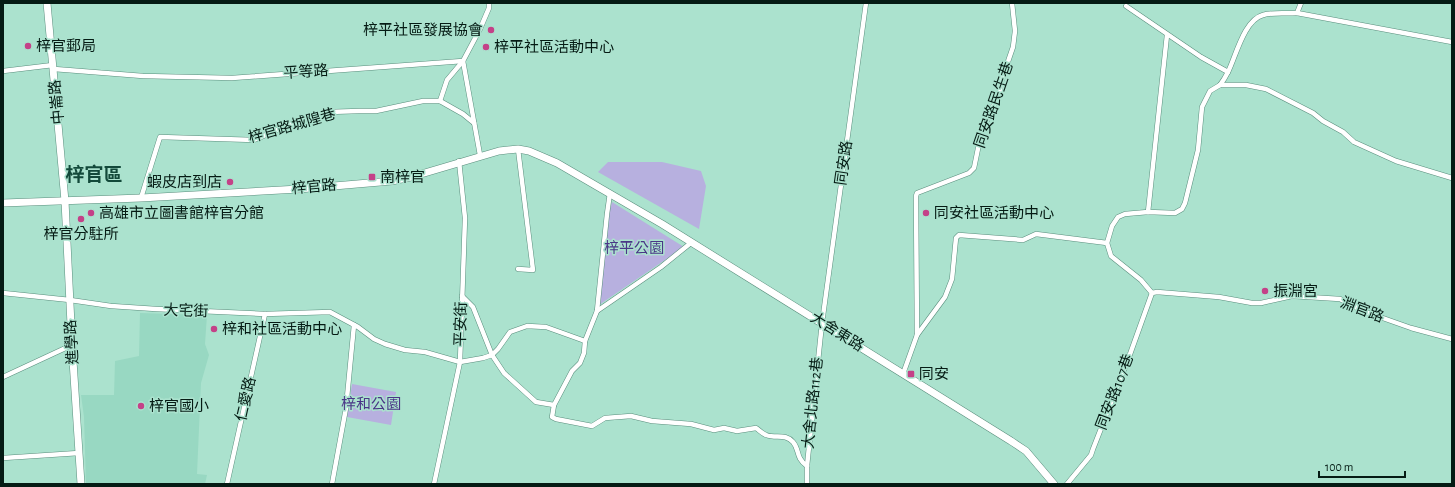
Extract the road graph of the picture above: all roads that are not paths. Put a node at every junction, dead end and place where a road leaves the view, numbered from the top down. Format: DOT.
graph roads {
  1 [pos="47,3"];
  2 [pos="489,3"];
  3 [pos="866,3"];
  4 [pos="1012,3"];
  5 [pos="1301,3"];
  6 [pos="1126,6"];
  7 [pos="1297,13"];
  8 [pos="1167,35"];
  9 [pos="1452,42"];
  10 [pos="463,60"];
  11 [pos="54,67"];
  12 [pos="3,71"];
  13 [pos="1228,72"];
  14 [pos="1220,85"];
  15 [pos="440,101"];
  16 [pos="474,123"];
  17 [pos="518,149"];
  18 [pos="480,155"];
  19 [pos="460,161"];
  20 [pos="1452,178"];
  21 [pos="610,193"];
  22 [pos="141,198"];
  23 [pos="65,201"];
  24 [pos="3,203"];
  25 [pos="1148,212"];
  26 [pos="692,242"];
  27 [pos="1107,243"];
  28 [pos="518,270"];
  29 [pos="3,293"];
  30 [pos="1152,293"];
  31 [pos="462,296"];
  32 [pos="70,300"];
  33 [pos="597,311"];
  34 [pos="265,314"];
  35 [pos="822,323"];
  36 [pos="354,325"];
  37 [pos="917,335"];
  38 [pos="1452,339"];
  39 [pos="585,341"];
  40 [pos="72,345"];
  41 [pos="492,354"];
  42 [pos="460,362"];
  43 [pos="903,374"];
  44 [pos="3,377"];
  45 [pos="554,405"];
  46 [pos="79,453"];
  47 [pos="3,458"];
  48 [pos="807,466"];
  49 [pos="81,484"];
  50 [pos="227,484"];
  51 [pos="332,484"];
  52 [pos="434,484"];
  53 [pos="807,484"];
  54 [pos="1054,484"];
  55 [pos="1067,484"];
  1 -- 11 [label="main road, 中崙路"];
  2 -- 10 [label="street"];
  3 -- 35 [label="street, 同安路"];
  4 -- 37 [label="street, 同安路民生巷"];
  5 -- 7 [label="street"];
  6 -- 8 [label="street"];
  7 -- 9 [label="street"];
  7 -- 13 [label="street"];
  8 -- 13 [label="street"];
  8 -- 25 [label="street"];
  10 -- 11 [label="street, 平等路"];
  10 -- 15 [label="street"];
  10 -- 16 [label="street"];
  11 -- 12 [label="street, 平等路"];
  11 -- 23 [label="main road, 中崙路"];
  13 -- 14 [label="street"];
  14 -- 20 [label="street"];
  14 -- 25 [label="street"];
  15 -- 16 [label="street"];
  15 -- 22 [label="street, 梓官路城隍巷"];
  16 -- 18 [label="street"];
  17 -- 18 [label="main road, 梓官路"];
  17 -- 21 [label="main road, 梓官路"];
  17 -- 28 [label="street"];
  18 -- 19 [label="main road, 梓官路"];
  19 -- 22 [label="main road, 梓官路"];
  19 -- 31 [label="street, 平安街"];
  21 -- 26 [label="main road, 大舍東路"];
  21 -- 33 [label="street"];
  22 -- 23 [label="main road, 梓官路"];
  23 -- 24 [label="main road, 梓官路"];
  23 -- 32 [label="main road, 進學路"];
  25 -- 27 [label="street"];
  26 -- 33 [label="street"];
  26 -- 35 [label="main road, 大舍東路"];
  27 -- 30 [label="street"];
  27 -- 37 [label="street"];
  29 -- 32 [label="street, 大宅街"];
  30 -- 38 [label="street, 淵官路"];
  30 -- 55 [label="street, 同安路107巷"];
  31 -- 41 [label="street"];
  31 -- 42 [label="street, 平安街"];
  32 -- 34 [label="street, 大宅街"];
  32 -- 40 [label="main road, 進學路"];
  33 -- 39 [label="street"];
  34 -- 36 [label="street, 大宅街"];
  34 -- 50 [label="street, 仁愛路"];
  35 -- 43 [label="main road, 大舍東路"];
  35 -- 48 [label="street, 大舍北路112巷"];
  36 -- 42 [label="street, 大宅街"];
  36 -- 51 [label="street"];
  37 -- 43 [label="street"];
  39 -- 41 [label="street"];
  39 -- 45 [label="street"];
  40 -- 44 [label="street"];
  40 -- 46 [label="main road, 進學路"];
  41 -- 42 [label="street"];
  41 -- 45 [label="street"];
  42 -- 52 [label="street, 平安街"];
  43 -- 54 [label="main road, 大舍東路"];
  45 -- 48 [label="street"];
  46 -- 47 [label="street"];
  46 -- 49 [label="main road, 進學路"];
  48 -- 53 [label="street, 大舍北路112巷"];
}
